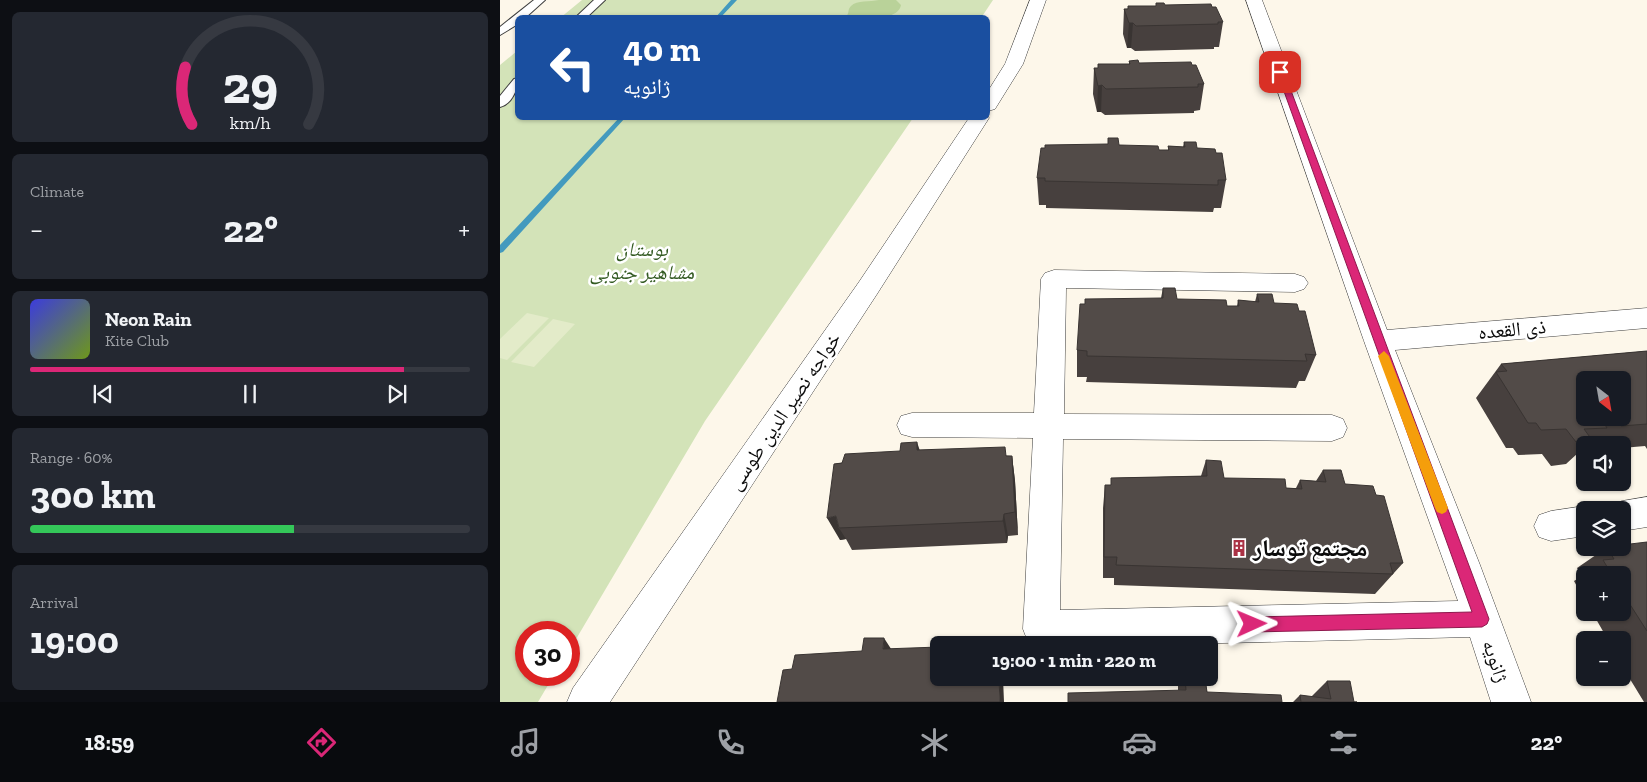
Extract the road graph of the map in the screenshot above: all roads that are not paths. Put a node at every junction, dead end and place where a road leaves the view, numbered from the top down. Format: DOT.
graph roads {
  1 [pos="540,0"];
  2 [pos="600,0"];
  3 [pos="1038,0"];
  4 [pos="1254,0"];
  5 [pos="522,15"];
  6 [pos="583,15"];
  7 [pos="515,20"];
  8 [pos="500,32"];
  9 [pos="515,85"];
  10 [pos="990,102"];
  11 [pos="500,104"];
  12 [pos="978,120"];
  13 [pos="1295,283"];
  14 [pos="1647,318"];
  15 [pos="1378,341"];
  16 [pos="912,425"];
  17 [pos="1048,425"];
  18 [pos="1332,428"];
  19 [pos="1647,512"];
  20 [pos="1631,515"];
  21 [pos="1576,522"];
  22 [pos="1551,526"];
  23 [pos="1482,619"];
  24 [pos="586,702"];
  25 [pos="1511,702"];
  1 -- 5 [label="lane"];
  2 -- 6 [label="lane"];
  3 -- 10 [label="street"];
  4 -- 15 [label="street, ژانویه"];
  7 -- 8 [label="lane"];
  9 -- 11 [label="lane"];
  12 -- 24 [label="street, خواجه نصیر الدین طوسی"];
  13 -- 17 [label="street"];
  14 -- 15 [label="street, ذی القعده"];
  15 -- 23 [label="street, ژانویه"];
  16 -- 17 [label="street"];
  17 -- 18 [label="street"];
  17 -- 23 [label="street"];
  19 -- 20 [label="street"];
  21 -- 22 [label="street"];
  23 -- 25 [label="street, ژانویه"];
}
